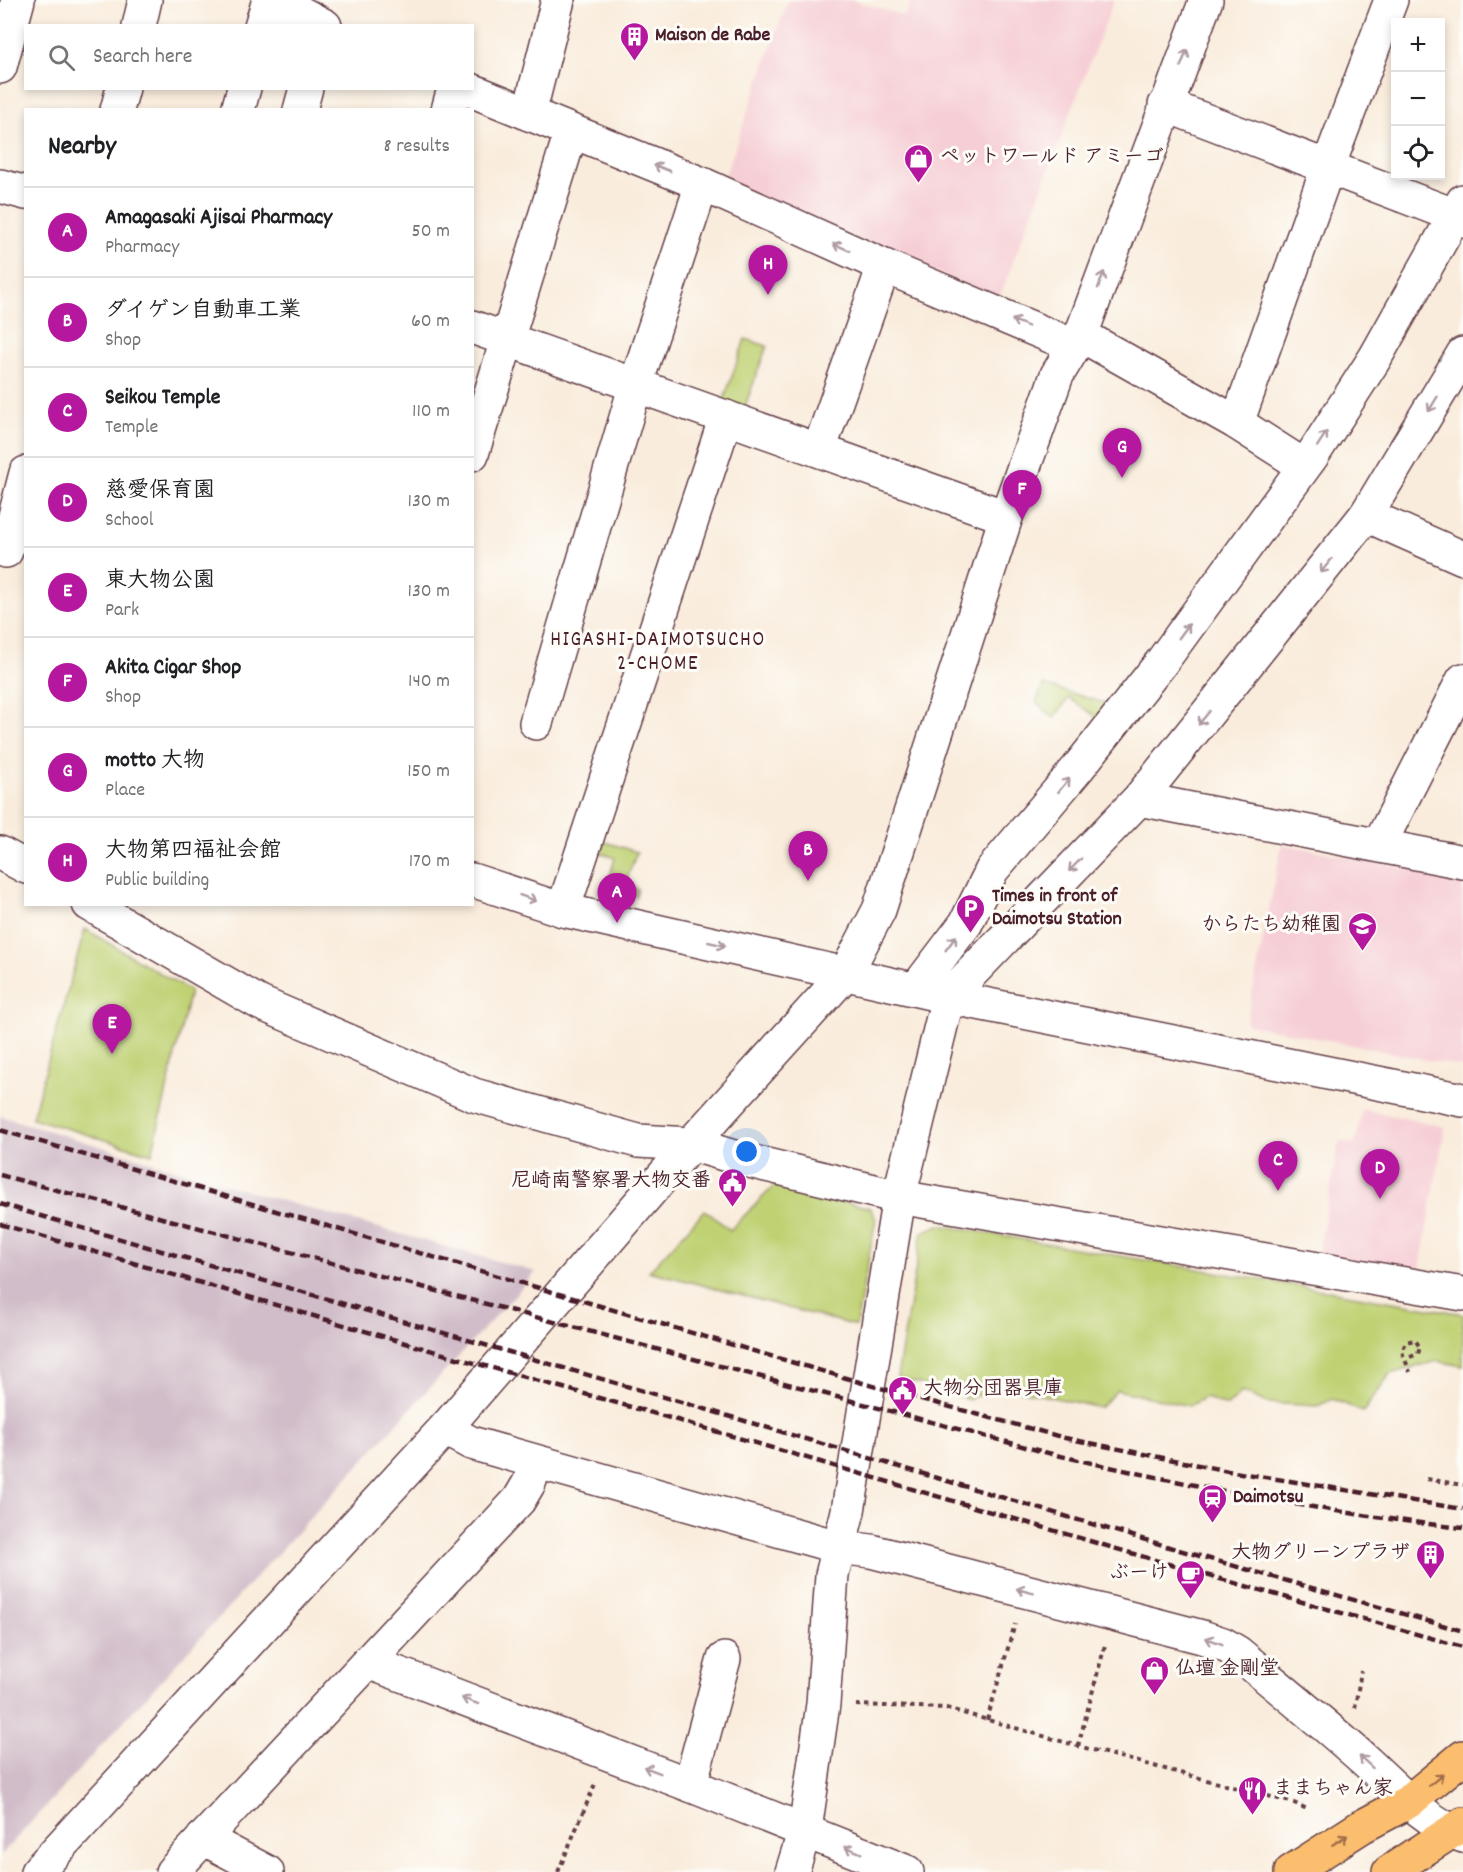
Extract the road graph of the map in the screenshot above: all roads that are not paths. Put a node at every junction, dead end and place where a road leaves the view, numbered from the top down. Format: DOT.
graph roads {
  1 [pos="18,0"];
  2 [pos="145,0"];
  3 [pos="269,0"];
  4 [pos="276,0"];
  5 [pos="330,0"];
  6 [pos="558,0"];
  7 [pos="1206,0"];
  8 [pos="1391,0"];
  9 [pos="139,24"];
  10 [pos="262,24"];
  11 [pos="322,24"];
  12 [pos="324,24"];
  13 [pos="0,68"];
  14 [pos="122,90"];
  15 [pos="243,90"];
  16 [pos="305,90"];
  17 [pos="453,90"];
  18 [pos="471,90"];
  19 [pos="1165,105"];
  20 [pos="118,108"];
  21 [pos="239,108"];
  22 [pos="301,108"];
  23 [pos="449,108"];
  24 [pos="529,114"];
  25 [pos="571,132"];
  26 [pos="1328,167"];
  27 [pos="702,184"];
  28 [pos="0,186"];
  29 [pos="24,192"];
  30 [pos="1460,213"];
  31 [pos="884,266"];
  32 [pos="474,328"];
  33 [pos="508,339"];
  34 [pos="1078,340"];
  35 [pos="1463,354"];
  36 [pos="636,384"];
  37 [pos="726,417"];
  38 [pos="1237,423"];
  39 [pos="474,448"];
  40 [pos="819,450"];
  41 [pos="1304,466"];
  42 [pos="24,482"];
  43 [pos="1366,515"];
  44 [pos="1006,517"];
  45 [pos="10,555"];
  46 [pos="1463,558"];
  47 [pos="1463,681"];
  48 [pos="536,723"];
  49 [pos="1139,799"];
  50 [pos="1379,845"];
  51 [pos="0,853"];
  52 [pos="1463,862"];
  53 [pos="24,866"];
  54 [pos="474,881"];
  55 [pos="92,906"];
  56 [pos="563,910"];
  57 [pos="846,973"];
  58 [pos="916,989"];
  59 [pos="948,997"];
  60 [pos="1463,1100"];
  61 [pos="691,1144"];
  62 [pos="899,1197"];
  63 [pos="1463,1294"];
  64 [pos="448,1425"];
  65 [pos="536,1463"];
  66 [pos="838,1547"];
  67 [pos="724,1659"];
  68 [pos="368,1662"];
  69 [pos="1463,1757"];
  70 [pos="690,1785"];
  71 [pos="1408,1802"];
  72 [pos="805,1830"];
  73 [pos="1459,1831"];
  74 [pos="203,1838"];
  75 [pos="37,1872"];
  76 [pos="172,1872"];
  77 [pos="267,1872"];
  78 [pos="792,1872"];
  79 [pos="907,1872"];
  80 [pos="1291,1872"];
  81 [pos="1389,1872"];
  1 -- 13 [label="street"];
  2 -- 9 [label="street"];
  3 -- 10 [label="street"];
  4 -- 11 [label="street"];
  5 -- 12 [label="street"];
  6 -- 24 [label="street"];
  19 -- 7 [label="street, one-way"];
  8 -- 26 [label="street"];
  14 -- 20 [label="street"];
  15 -- 21 [label="street"];
  16 -- 22 [label="street"];
  17 -- 23 [label="street"];
  18 -- 24 [label="street"];
  19 -- 26 [label="street"];
  34 -- 19 [label="street, one-way"];
  24 -- 25 [label="street"];
  27 -- 25 [label="street, one-way"];
  25 -- 33 [label="street"];
  26 -- 30 [label="street"];
  26 -- 38 [label="street"];
  31 -- 27 [label="street, one-way"];
  27 -- 36 [label="street"];
  28 -- 29 [label="street"];
  41 -- 30 [label="street, one-way"];
  34 -- 31 [label="street, one-way"];
  31 -- 40 [label="street"];
  32 -- 33 [label="street"];
  33 -- 36 [label="street"];
  33 -- 39 [label="street"];
  34 -- 38 [label="street"];
  34 -- 44 [label="street"];
  35 -- 43 [label="street, one-way"];
  36 -- 37 [label="street"];
  36 -- 48 [label="street"];
  37 -- 40 [label="street"];
  37 -- 56 [label="street"];
  38 -- 41 [label="street"];
  40 -- 44 [label="street"];
  58 -- 41 [label="street, one-way"];
  42 -- 45 [label="street"];
  43 -- 46 [label="street"];
  43 -- 49 [label="street, one-way"];
  44 -- 57 [label="street"];
  47 -- 50 [label="street"];
  49 -- 50 [label="street"];
  49 -- 59 [label="street, one-way"];
  50 -- 52 [label="street"];
  51 -- 53 [label="street"];
  54 -- 56 [label="street, one-way"];
  55 -- 61 [label="street"];
  56 -- 57 [label="street, one-way"];
  57 -- 58 [label="street"];
  57 -- 61 [label="street"];
  58 -- 59 [label="street"];
  59 -- 60 [label="street"];
  59 -- 62 [label="street"];
  61 -- 62 [label="street"];
  61 -- 64 [label="street"];
  62 -- 63 [label="street"];
  62 -- 66 [label="street"];
  64 -- 65 [label="street"];
  64 -- 75 [label="street"];
  65 -- 66 [label="street"];
  65 -- 68 [label="street"];
  71 -- 66 [label="street, one-way"];
  66 -- 72 [label="street"];
  67 -- 70 [label="street"];
  70 -- 68 [label="street, one-way"];
  68 -- 74 [label="street"];
  71 -- 69 [label="main road, one-way"];
  70 -- 72 [label="street"];
  71 -- 73 [label="street"];
  80 -- 71 [label="main road, one-way"];
  72 -- 78 [label="street"];
  79 -- 72 [label="street, one-way"];
  73 -- 81 [label="main road"];
  74 -- 76 [label="street"];
  74 -- 77 [label="street"];
}
